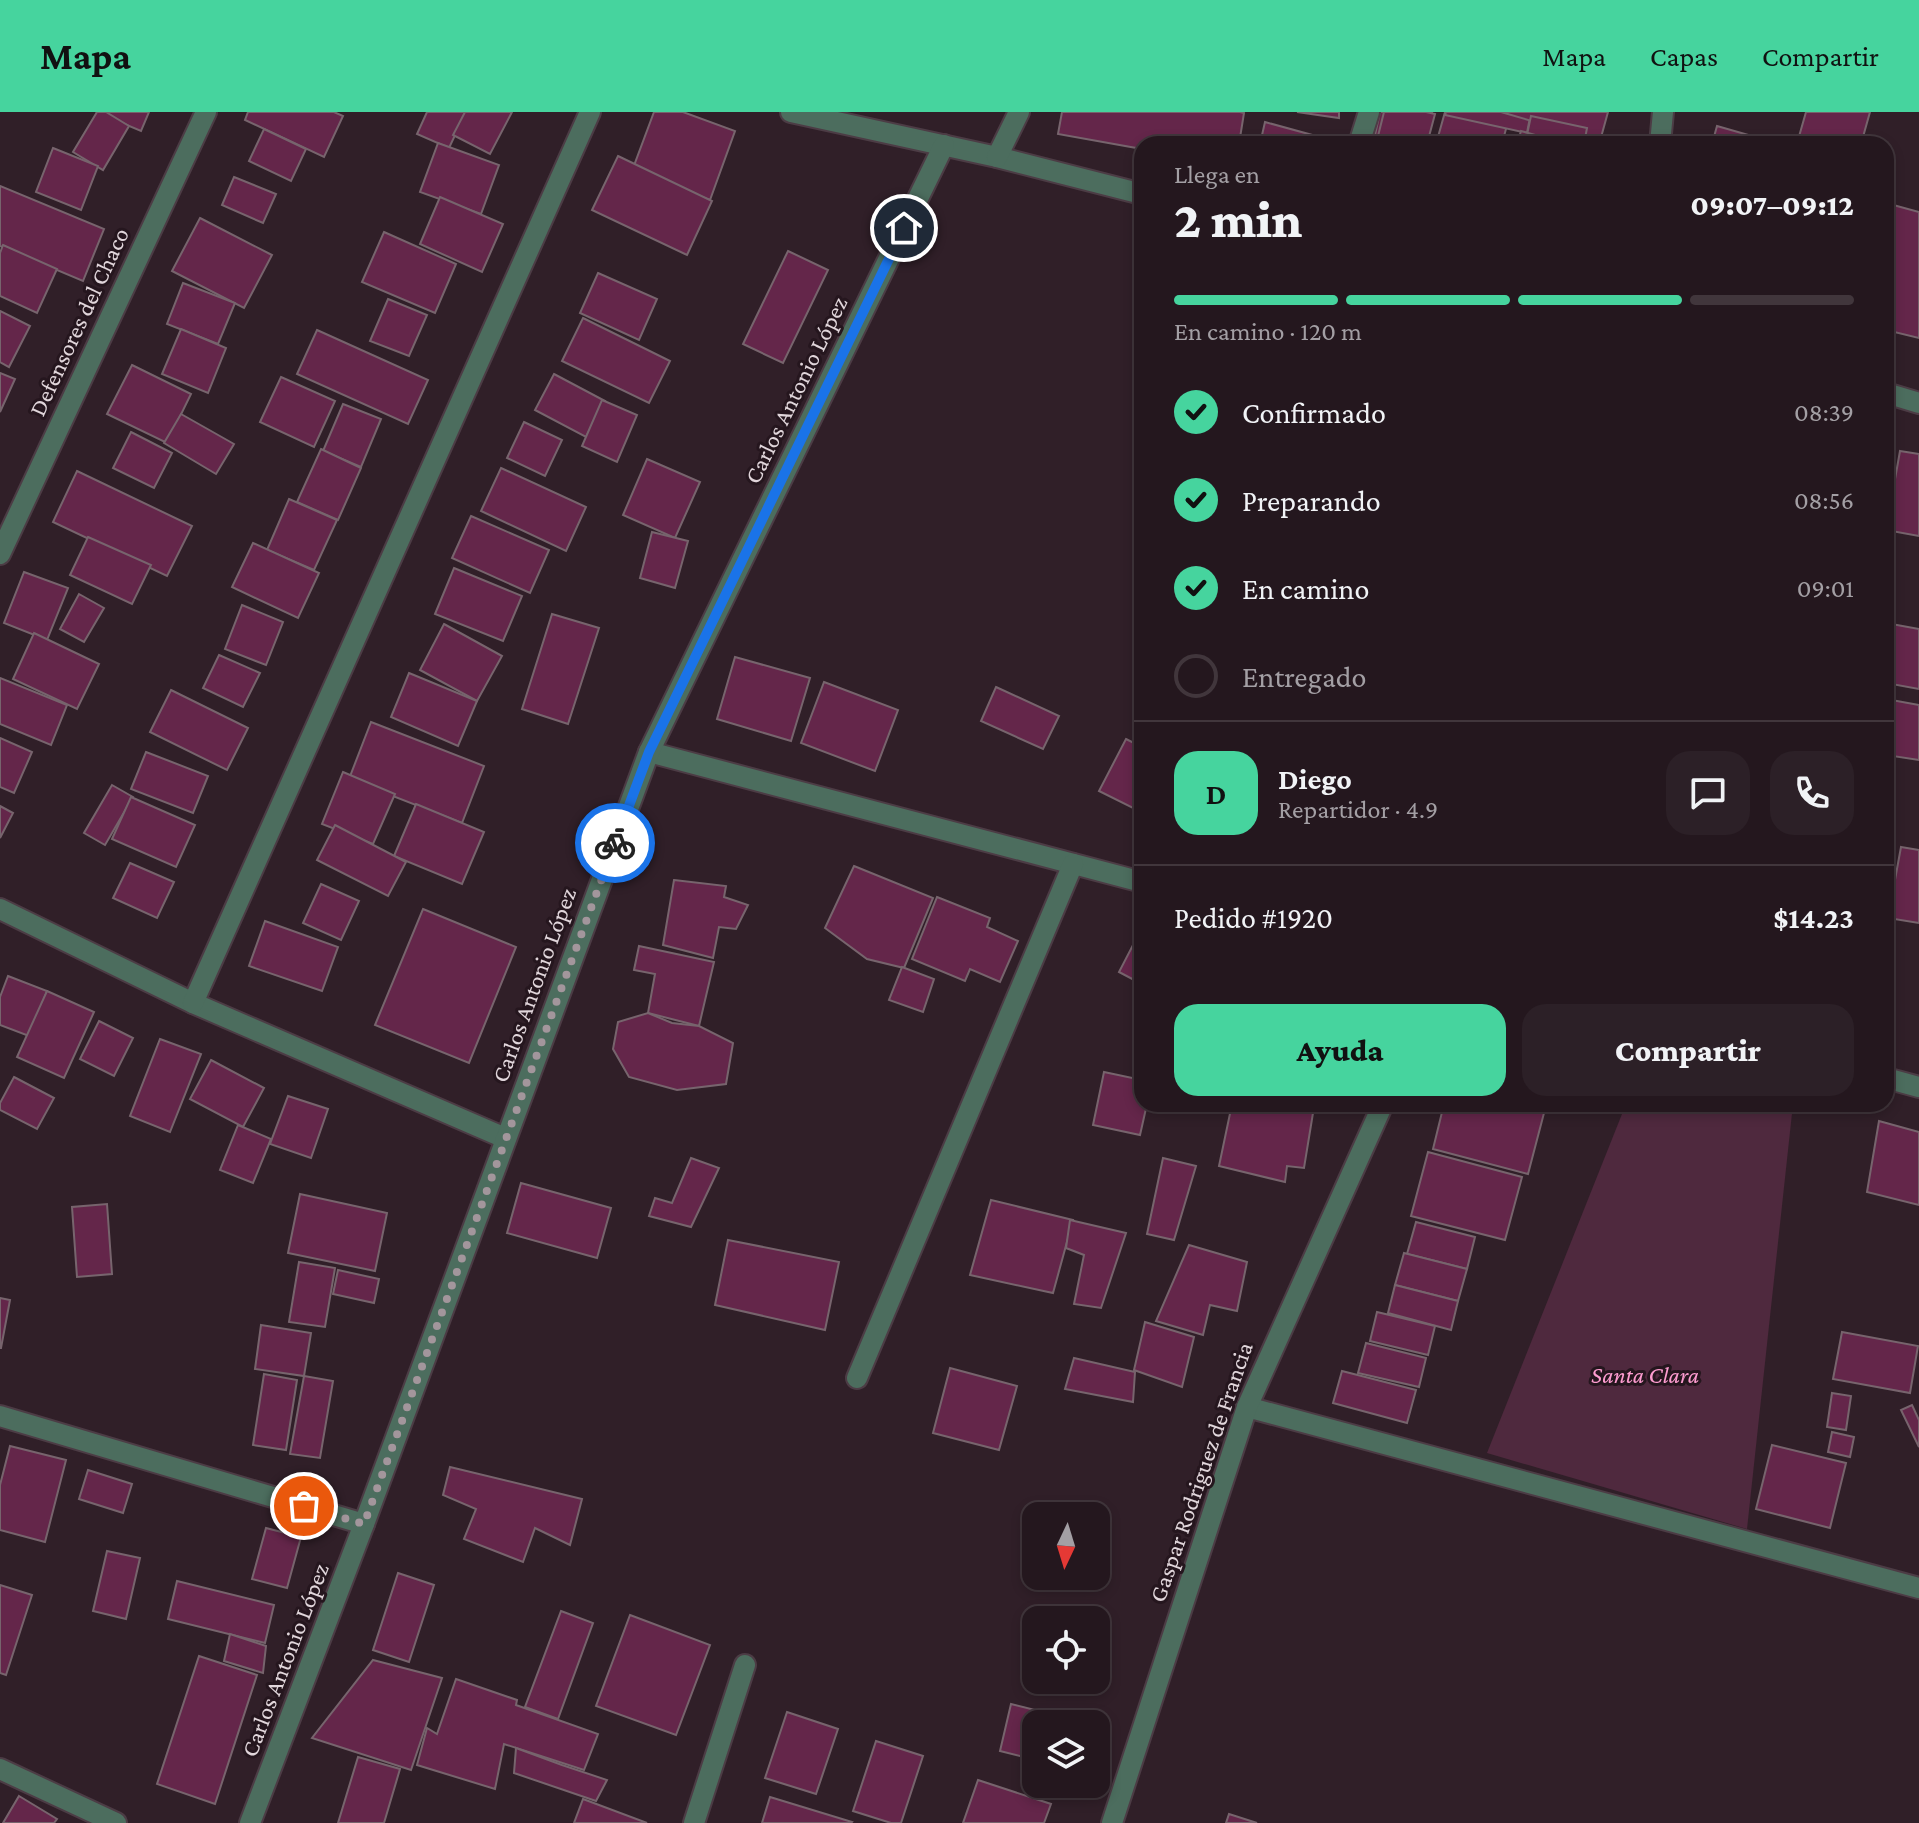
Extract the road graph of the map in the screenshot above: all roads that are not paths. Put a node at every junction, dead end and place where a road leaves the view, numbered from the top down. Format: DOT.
graph roads {
  1 [pos="206,112"];
  2 [pos="590,112"];
  3 [pos="791,112"];
  4 [pos="1019,112"];
  5 [pos="1369,112"];
  6 [pos="1663,112"];
  7 [pos="1362,136"];
  8 [pos="1661,136"];
  9 [pos="944,145"];
  10 [pos="997,157"];
  11 [pos="1134,192"];
  12 [pos="1894,395"];
  13 [pos="1919,403"];
  14 [pos="0,554"];
  15 [pos="649,752"];
  16 [pos="1073,864"];
  17 [pos="1134,880"];
  18 [pos="0,909"];
  19 [pos="193,1003"];
  20 [pos="1894,1080"];
  21 [pos="1919,1087"];
  22 [pos="1379,1112"];
  23 [pos="505,1138"];
  24 [pos="857,1378"];
  25 [pos="1247,1407"];
  26 [pos="0,1416"];
  27 [pos="364,1524"];
  28 [pos="1919,1588"];
  29 [pos="745,1665"];
  30 [pos="0,1769"];
  31 [pos="116,1823"];
  32 [pos="250,1823"];
  33 [pos="694,1823"];
  34 [pos="1112,1823"];
  1 -- 14 [label="street, Defensores del Chaco"];
  2 -- 19 [label="street"];
  3 -- 9 [label="street"];
  4 -- 10 [label="street"];
  5 -- 7 [label="street"];
  6 -- 8 [label="street"];
  9 -- 10 [label="street"];
  9 -- 15 [label="street, Carlos Antonio López"];
  10 -- 11 [label="street"];
  12 -- 13 [label="street"];
  15 -- 16 [label="street"];
  15 -- 23 [label="street, Carlos Antonio López"];
  16 -- 17 [label="street"];
  16 -- 24 [label="street"];
  18 -- 19 [label="street"];
  19 -- 23 [label="street"];
  20 -- 21 [label="street"];
  22 -- 25 [label="street, Gaspar Rodriguez de Francia"];
  23 -- 27 [label="street, Carlos Antonio López"];
  25 -- 28 [label="street"];
  25 -- 34 [label="street, Gaspar Rodriguez de Francia"];
  26 -- 27 [label="street"];
  27 -- 32 [label="street, Carlos Antonio López"];
  29 -- 33 [label="street"];
  30 -- 31 [label="street"];
}
